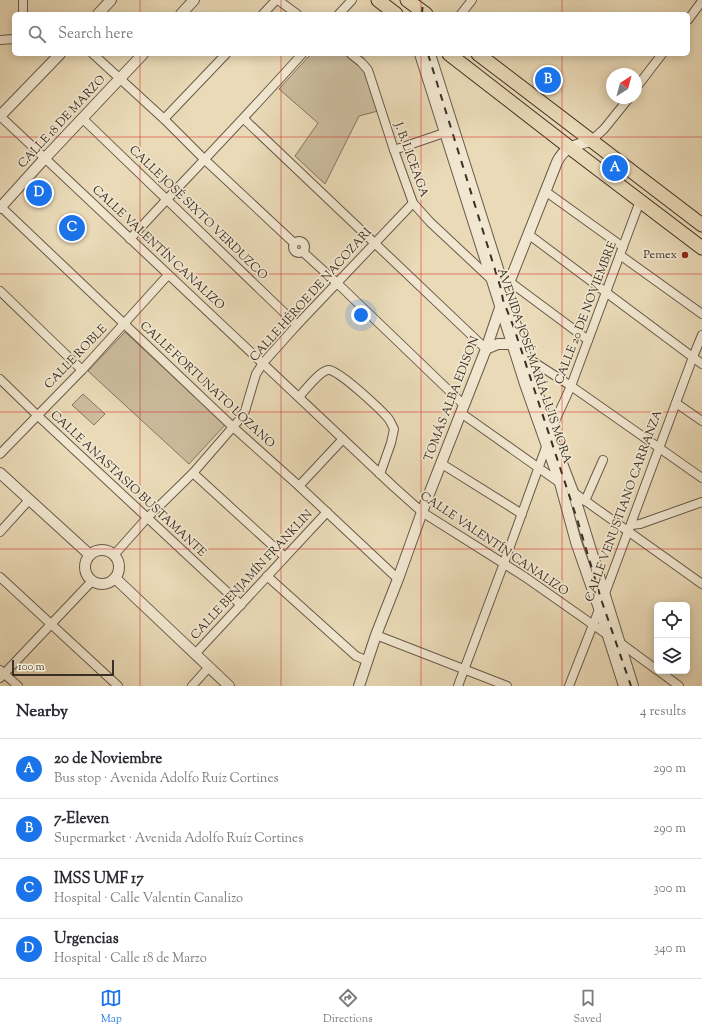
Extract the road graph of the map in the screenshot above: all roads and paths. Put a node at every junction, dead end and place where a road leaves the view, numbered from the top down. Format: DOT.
graph roads {
  1 [pos="23,0"];
  2 [pos="111,0"];
  3 [pos="194,0"];
  4 [pos="277,0"];
  5 [pos="352,0"];
  6 [pos="378,0"];
  7 [pos="408,0"];
  8 [pos="472,0"];
  9 [pos="702,1"];
  10 [pos="23,12"];
  11 [pos="100,12"];
  12 [pos="183,12"];
  13 [pos="265,12"];
  14 [pos="294,12"];
  15 [pos="341,12"];
  16 [pos="393,12"];
  17 [pos="423,12"];
  18 [pos="463,12"];
  19 [pos="690,17"];
  20 [pos="12,39"];
  21 [pos="0,40"];
  22 [pos="58,56"];
  23 [pos="95,56"];
  24 [pos="141,56"];
  25 [pos="224,56"];
  26 [pos="300,56"];
  27 [pos="354,56"];
  28 [pos="421,56"];
  29 [pos="431,56"];
  30 [pos="451,56"];
  31 [pos="481,56"];
  32 [pos="660,56"];
  33 [pos="120,79"];
  34 [pos="642,80"];
  35 [pos="624,104"];
  36 [pos="0,116"];
  37 [pos="82,118"];
  38 [pos="164,119"];
  39 [pos="244,119"];
  40 [pos="444,133"];
  41 [pos="591,141"];
  42 [pos="569,147"];
  43 [pos="394,150"];
  44 [pos="45,158"];
  45 [pos="204,159"];
  46 [pos="545,191"];
  47 [pos="167,199"];
  48 [pos="640,201"];
  49 [pos="412,203"];
  50 [pos="1,208"];
  51 [pos="702,225"];
  52 [pos="528,234"];
  53 [pos="130,239"];
  54 [pos="375,243"];
  55 [pos="624,247"];
  56 [pos="702,248"];
  57 [pos="620,255"];
  58 [pos="168,275"];
  59 [pos="491,279"];
  60 [pos="510,282"];
  61 [pos="337,283"];
  62 [pos="0,291"];
  63 [pos="606,292"];
  64 [pos="505,293"];
  65 [pos="500,306"];
  66 [pos="702,314"];
  67 [pos="124,324"];
  68 [pos="297,325"];
  69 [pos="702,335"];
  70 [pos="588,340"];
  71 [pos="513,344"];
  72 [pos="486,349"];
  73 [pos="526,357"];
  74 [pos="693,357"];
  75 [pos="263,363"];
  76 [pos="702,364"];
  77 [pos="82,370"];
  78 [pos="0,379"];
  79 [pos="571,386"];
  80 [pos="299,397"];
  81 [pos="676,403"];
  82 [pos="463,409"];
  83 [pos="37,415"];
  84 [pos="702,422"];
  85 [pos="233,426"];
  86 [pos="550,432"];
  87 [pos="342,439"];
  88 [pos="546,447"];
  89 [pos="660,447"];
  90 [pos="0,454"];
  91 [pos="603,460"];
  92 [pos="442,464"];
  93 [pos="538,468"];
  94 [pos="0,473"];
  95 [pos="193,473"];
  96 [pos="380,474"];
  97 [pos="702,478"];
  98 [pos="560,483"];
  99 [pos="299,486"];
  100 [pos="573,492"];
  101 [pos="29,500"];
  102 [pos="585,502"];
  103 [pos="702,502"];
  104 [pos="327,512"];
  105 [pos="422,512"];
  106 [pos="522,514"];
  107 [pos="147,518"];
  108 [pos="630,528"];
  109 [pos="0,532"];
  110 [pos="90,555"];
  111 [pos="114,555"];
  112 [pos="285,557"];
  113 [pos="504,564"];
  114 [pos="267,576"];
  115 [pos="0,577"];
  116 [pos="115,578"];
  117 [pos="398,579"];
  118 [pos="92,581"];
  119 [pos="702,584"];
  120 [pos="605,596"];
  121 [pos="241,605"];
  122 [pos="599,608"];
  123 [pos="51,623"];
  124 [pos="593,625"];
  125 [pos="376,635"];
  126 [pos="608,635"];
  127 [pos="621,644"];
  128 [pos="195,654"];
  129 [pos="368,661"];
  130 [pos="209,667"];
  131 [pos="654,667"];
  132 [pos="464,670"];
  133 [pos="1,674"];
  134 [pos="663,674"];
  135 [pos="18,686"];
  136 [pos="118,686"];
  137 [pos="192,686"];
  138 [pos="229,686"];
  139 [pos="359,686"];
  140 [pos="458,686"];
  141 [pos="507,686"];
  142 [pos="569,686"];
  143 [pos="624,686"];
  144 [pos="633,686"];
  145 [pos="679,686"];
  1 -- 10 [label="street"];
  2 -- 11 [label="street"];
  3 -- 12 [label="street"];
  4 -- 13 [label="street"];
  4 -- 14 [label="street"];
  5 -- 15 [label="street"];
  6 -- 16 [label="main road"];
  7 -- 17 [label="main road"];
  8 -- 18 [label="street"];
  9 -- 19 [label="street"];
  20 -- 21 [label="street"];
  22 -- 36 [label="street"];
  23 -- 33 [label="street"];
  24 -- 33 [label="street, CALLE 18 DE MARZO"];
  25 -- 38 [label="street"];
  26 -- 39 [label="street"];
  27 -- 43 [label="street, J. B. LICEAGA"];
  28 -- 40 [label="street, AVENIDA JOSÉ MARÍA LUIS MORA"];
  29 -- 64 [label="street, AVENIDA JOSÉ MARÍA LUIS MORA"];
  30 -- 42 [label="main road"];
  31 -- 41 [label="main road"];
  32 -- 34 [label="street"];
  33 -- 37 [label="street, CALLE 18 DE MARZO"];
  33 -- 38 [label="street"];
  35 -- 41 [label="street"];
  36 -- 44 [label="street, CALLE VALENTÍN CANALIZO"];
  37 -- 44 [label="street, CALLE 18 DE MARZO"];
  37 -- 47 [label="street, CALLE JOSÉ SIXTO VERDUZCO"];
  38 -- 45 [label="street"];
  39 -- 45 [label="street"];
  39 -- 54 [label="street"];
  40 -- 43 [label="street"];
  40 -- 59 [label="street, AVENIDA JOSÉ MARÍA LUIS MORA"];
  41 -- 42 [label="street"];
  41 -- 51 [label="main road"];
  42 -- 46 [label="street, TOMÁS ALBA EDISON"];
  42 -- 48 [label="main road"];
  43 -- 49 [label="street, J. B. LICEAGA"];
  44 -- 50 [label="street, CALLE 18 DE MARZO"];
  44 -- 53 [label="street, CALLE VALENTÍN CANALIZO"];
  45 -- 47 [label="street"];
  45 -- 61 [label="street"];
  46 -- 52 [label="street, TOMÁS ALBA EDISON"];
  46 -- 55 [label="street"];
  47 -- 53 [label="street"];
  47 -- 68 [label="street, CALLE JOSÉ SIXTO VERDUZCO"];
  48 -- 55 [label="street, CALLE 20 DE NOVIEMBRE"];
  48 -- 56 [label="main road"];
  49 -- 54 [label="street, CALLE HÉROE DE NACOZARI"];
  49 -- 59 [label="street, J. B. LICEAGA"];
  50 -- 67 [label="street, CALLE FORTUNATO LOZANO"];
  52 -- 60 [label="street, TOMÁS ALBA EDISON"];
  52 -- 63 [label="street"];
  53 -- 58 [label="street, CALLE VALENTÍN CANALIZO"];
  54 -- 61 [label="street, CALLE HÉROE DE NACOZARI"];
  54 -- 72 [label="street"];
  55 -- 57 [label="street, CALLE 20 DE NOVIEMBRE"];
  57 -- 63 [label="street, CALLE 20 DE NOVIEMBRE"];
  57 -- 66 [label="street"];
  58 -- 67 [label="street, CALLE ROBLE"];
  58 -- 75 [label="street, CALLE VALENTÍN CANALIZO"];
  59 -- 64 [label="street, J. B. LICEAGA"];
  59 -- 65 [label="street, AVENIDA JOSÉ MARÍA LUIS MORA"];
  60 -- 64 [label="street, TOMÁS ALBA EDISON"];
  60 -- 70 [label="street"];
  61 -- 68 [label="street, CALLE HÉROE DE NACOZARI"];
  61 -- 82 [label="street"];
  62 -- 77 [label="street"];
  63 -- 70 [label="street, CALLE 20 DE NOVIEMBRE"];
  63 -- 74 [label="street"];
  64 -- 65 [label="street, TOMÁS ALBA EDISON"];
  64 -- 73 [label="street, AVENIDA JOSÉ MARÍA LUIS MORA"];
  65 -- 71 [label="street, AVENIDA JOSÉ MARÍA LUIS MORA"];
  65 -- 72 [label="street, TOMÁS ALBA EDISON"];
  67 -- 77 [label="street, CALLE ROBLE"];
  67 -- 85 [label="street, CALLE FORTUNATO LOZANO"];
  68 -- 75 [label="street, CALLE HÉROE DE NACOZARI"];
  69 -- 74 [label="street, CALLE VENUSTIANO CARRANZA"];
  70 -- 79 [label="street, CALLE 20 DE NOVIEMBRE"];
  71 -- 72 [label="street"];
  71 -- 88 [label="street, AVENIDA JOSÉ MARÍA LUIS MORA"];
  72 -- 82 [label="street, TOMÁS ALBA EDISON"];
  73 -- 79 [label="street"];
  73 -- 86 [label="street, AVENIDA JOSÉ MARÍA LUIS MORA"];
  74 -- 76 [label="street"];
  74 -- 81 [label="street, CALLE VENUSTIANO CARRANZA"];
  75 -- 80 [label="street, CALLE VALENTÍN CANALIZO"];
  75 -- 85 [label="street, CALLE HÉROE DE NACOZARI"];
  77 -- 83 [label="street, CALLE ROBLE"];
  78 -- 83 [label="street, CALLE ANASTASIO BUSTAMANTE"];
  79 -- 86 [label="street, CALLE 20 DE NOVIEMBRE"];
  79 -- 89 [label="street"];
  80 -- 87 [label="street, CALLE VALENTÍN CANALIZO"];
  80 -- 96 [label="street"];
  81 -- 84 [label="street"];
  81 -- 89 [label="street, CALLE VENUSTIANO CARRANZA"];
  82 -- 92 [label="street, TOMÁS ALBA EDISON"];
  82 -- 93 [label="street"];
  83 -- 90 [label="street, CALLE ROBLE"];
  83 -- 107 [label="street, CALLE ANASTASIO BUSTAMANTE"];
  85 -- 95 [label="street, CALLE HÉROE DE NACOZARI"];
  85 -- 99 [label="street, CALLE FORTUNATO LOZANO"];
  86 -- 100 [label="street, AVENIDA JOSÉ MARÍA LUIS MORA"];
  87 -- 96 [label="street, CALLE VALENTÍN CANALIZO"];
  87 -- 99 [label="street"];
  88 -- 93 [label="street"];
  88 -- 98 [label="street, AVENIDA JOSÉ MARÍA LUIS MORA"];
  89 -- 97 [label="street"];
  89 -- 108 [label="street, CALLE VENUSTIANO CARRANZA"];
  91 -- 102 [label="street"];
  92 -- 105 [label="street, TOMÁS ALBA EDISON"];
  92 -- 106 [label="street"];
  93 -- 98 [label="street"];
  93 -- 106 [label="street"];
  94 -- 101 [label="street"];
  95 -- 107 [label="street, CALLE HÉROE DE NACOZARI"];
  95 -- 112 [label="street"];
  96 -- 105 [label="street, CALLE VALENTÍN CANALIZO"];
  98 -- 122 [label="street, AVENIDA JOSÉ MARÍA LUIS MORA"];
  99 -- 104 [label="street, CALLE FORTUNATO LOZANO"];
  100 -- 102 [label="street"];
  100 -- 120 [label="street, AVENIDA JOSÉ MARÍA LUIS MORA"];
  101 -- 109 [label="street"];
  101 -- 110 [label="street"];
  102 -- 108 [label="street"];
  103 -- 108 [label="street"];
  104 -- 112 [label="street, CALLE BENJAMÍN FRANKLIN"];
  104 -- 117 [label="street, CALLE FORTUNATO LOZANO"];
  105 -- 113 [label="street, CALLE VALENTÍN CANALIZO"];
  105 -- 117 [label="street, TOMÁS ALBA EDISON"];
  106 -- 113 [label="street"];
  107 -- 111 [label="street, CALLE HÉROE DE NACOZARI"];
  107 -- 121 [label="street, CALLE ANASTASIO BUSTAMANTE"];
  108 -- 119 [label="street"];
  108 -- 120 [label="street, CALLE VENUSTIANO CARRANZA"];
  110 -- 111 [label="street"];
  110 -- 118 [label="street"];
  111 -- 116 [label="street"];
  112 -- 114 [label="street, CALLE BENJAMÍN FRANKLIN"];
  113 -- 124 [label="street, CALLE VALENTÍN CANALIZO"];
  113 -- 132 [label="street"];
  114 -- 121 [label="street, CALLE BENJAMÍN FRANKLIN"];
  114 -- 129 [label="street"];
  115 -- 123 [label="street"];
  116 -- 118 [label="street"];
  116 -- 128 [label="street"];
  117 -- 125 [label="street, TOMÁS ALBA EDISON"];
  118 -- 123 [label="street"];
  120 -- 122 [label="street, CALLE VENUSTIANO CARRANZA"];
  120 -- 127 [label="street, AVENIDA JOSÉ MARÍA LUIS MORA"];
  121 -- 128 [label="street, CALLE BENJAMÍN FRANKLIN"];
  122 -- 124 [label="street, CALLE VENUSTIANO CARRANZA"];
  122 -- 126 [label="street, AVENIDA JOSÉ MARÍA LUIS MORA"];
  123 -- 133 [label="street"];
  123 -- 136 [label="street"];
  124 -- 126 [label="street, CALLE VALENTÍN CANALIZO"];
  124 -- 142 [label="street, CALLE VENUSTIANO CARRANZA"];
  125 -- 129 [label="street, TOMÁS ALBA EDISON"];
  125 -- 132 [label="street"];
  126 -- 127 [label="street, CALLE VALENTÍN CANALIZO"];
  126 -- 143 [label="street, AVENIDA JOSÉ MARÍA LUIS MORA"];
  127 -- 131 [label="street, CALLE VALENTÍN CANALIZO"];
  127 -- 144 [label="street, AVENIDA JOSÉ MARÍA LUIS MORA"];
  128 -- 130 [label="street"];
  129 -- 139 [label="street, TOMÁS ALBA EDISON"];
  130 -- 137 [label="street"];
  130 -- 138 [label="street"];
  132 -- 140 [label="street"];
  132 -- 141 [label="street"];
  133 -- 135 [label="street"];
  134 -- 145 [label="street, CALLE VALENTÍN CANALIZO"];
}
